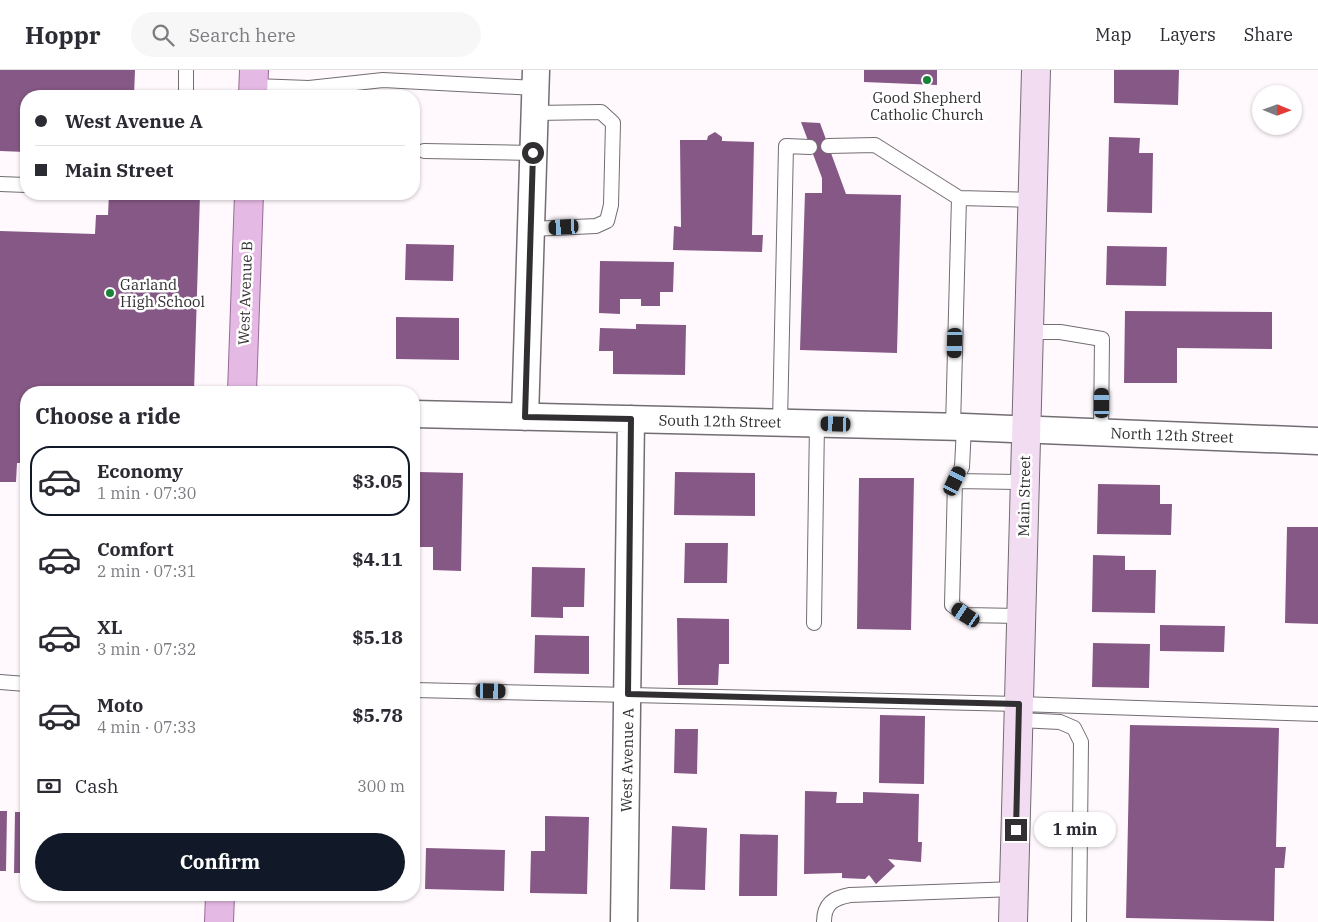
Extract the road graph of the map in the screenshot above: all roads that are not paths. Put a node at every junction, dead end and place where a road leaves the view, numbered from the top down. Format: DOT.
graph roads {
  1 [pos="186,70"];
  2 [pos="1036,70"];
  3 [pos="254,84"];
  4 [pos="186,90"];
  5 [pos="535,90"];
  6 [pos="810,146"];
  7 [pos="828,146"];
  8 [pos="424,151"];
  9 [pos="533,153"];
  10 [pos="0,184"];
  11 [pos="20,185"];
  12 [pos="959,198"];
  13 [pos="249,200"];
  14 [pos="1033,200"];
  15 [pos="531,229"];
  16 [pos="1029,332"];
  17 [pos="242,386"];
  18 [pos="420,414"];
  19 [pos="525,417"];
  20 [pos="631,419"];
  21 [pos="780,422"];
  22 [pos="817,423"];
  23 [pos="959,427"];
  24 [pos="1026,430"];
  25 [pos="1101,433"];
  26 [pos="1318,441"];
  27 [pos="955,481"];
  28 [pos="1024,482"];
  29 [pos="1021,616"];
  30 [pos="814,623"];
  31 [pos="0,682"];
  32 [pos="20,684"];
  33 [pos="420,690"];
  34 [pos="628,694"];
  35 [pos="1019,712"];
  36 [pos="1318,714"];
  37 [pos="1015,889"];
  38 [pos="220,901"];
  39 [pos="219,922"];
  40 [pos="624,922"];
  41 [pos="824,922"];
  42 [pos="1013,922"];
  43 [pos="1079,922"];
  1 -- 4 [label="lane"];
  2 -- 14 [label="main road, Main Street"];
  3 -- 5 [label="lane"];
  5 -- 9 [label="street"];
  5 -- 15 [label="lane"];
  6 -- 21 [label="lane"];
  7 -- 12 [label="lane"];
  8 -- 9 [label="lane"];
  9 -- 15 [label="street"];
  10 -- 11 [label="lane"];
  12 -- 14 [label="lane"];
  12 -- 23 [label="lane"];
  13 -- 17 [label="main road, West Avenue B"];
  14 -- 16 [label="main road, Main Street"];
  15 -- 19 [label="street"];
  16 -- 24 [label="main road, Main Street"];
  16 -- 25 [label="lane"];
  18 -- 19 [label="street, South 12th Street"];
  19 -- 20 [label="street, South 12th Street"];
  20 -- 21 [label="street, South 12th Street"];
  20 -- 34 [label="street, West Avenue A"];
  21 -- 22 [label="street, South 12th Street"];
  22 -- 23 [label="street, South 12th Street"];
  22 -- 30 [label="lane"];
  23 -- 24 [label="street, South 12th Street"];
  23 -- 27 [label="lane"];
  24 -- 25 [label="street, North 12th Street"];
  24 -- 28 [label="main road, Main Street"];
  25 -- 26 [label="street, North 12th Street"];
  27 -- 28 [label="lane"];
  27 -- 29 [label="lane"];
  28 -- 29 [label="main road, Main Street"];
  29 -- 35 [label="main road, Main Street"];
  31 -- 32 [label="lane"];
  33 -- 34 [label="lane"];
  34 -- 35 [label="lane"];
  34 -- 40 [label="street, West Avenue A"];
  35 -- 36 [label="lane"];
  35 -- 37 [label="main road, Main Street"];
  35 -- 43 [label="lane"];
  37 -- 41 [label="lane"];
  37 -- 42 [label="main road, Main Street"];
  38 -- 39 [label="main road"];
}
